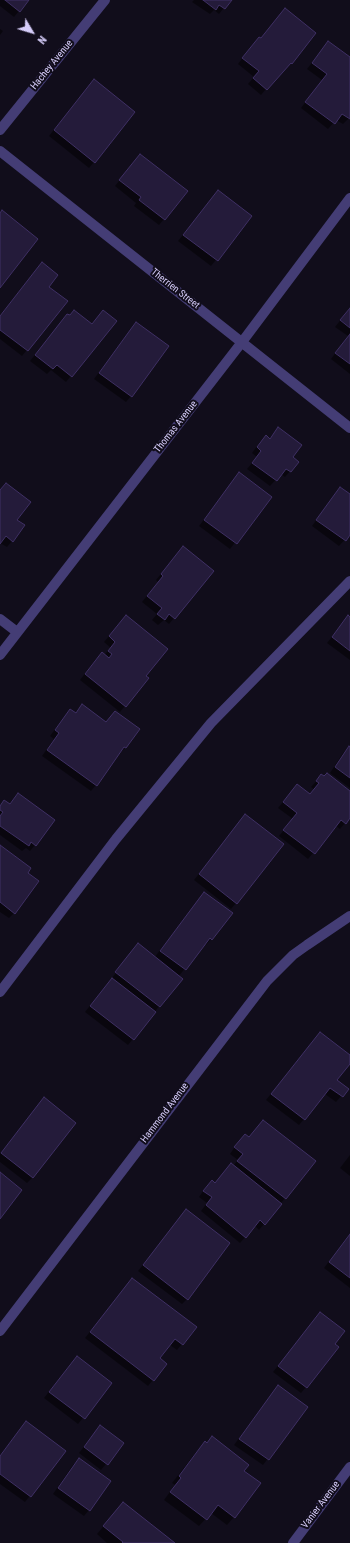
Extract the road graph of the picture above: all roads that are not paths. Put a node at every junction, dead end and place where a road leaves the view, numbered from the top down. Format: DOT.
graph roads {
  1 [pos="105,0"];
  2 [pos="0,130"];
  3 [pos="0,151"];
  4 [pos="350,198"];
  5 [pos="242,342"];
  6 [pos="350,428"];
  7 [pos="350,581"];
  8 [pos="0,619"];
  9 [pos="17,632"];
  10 [pos="0,655"];
  11 [pos="350,916"];
  12 [pos="0,992"];
  13 [pos="0,1331"];
  14 [pos="350,1467"];
  15 [pos="293,1543"];
  1 -- 2 [label="street, Hachey Avenue"];
  3 -- 5 [label="street, Therrien Street"];
  4 -- 5 [label="street, Thomas Avenue"];
  5 -- 6 [label="street, Therrien Street"];
  5 -- 9 [label="street, Thomas Avenue"];
  7 -- 12 [label="street"];
  8 -- 9 [label="street"];
  9 -- 10 [label="street, Thomas Avenue"];
  11 -- 13 [label="street, Hammond Avenue"];
  14 -- 15 [label="street, Vanier Avenue"];
}
